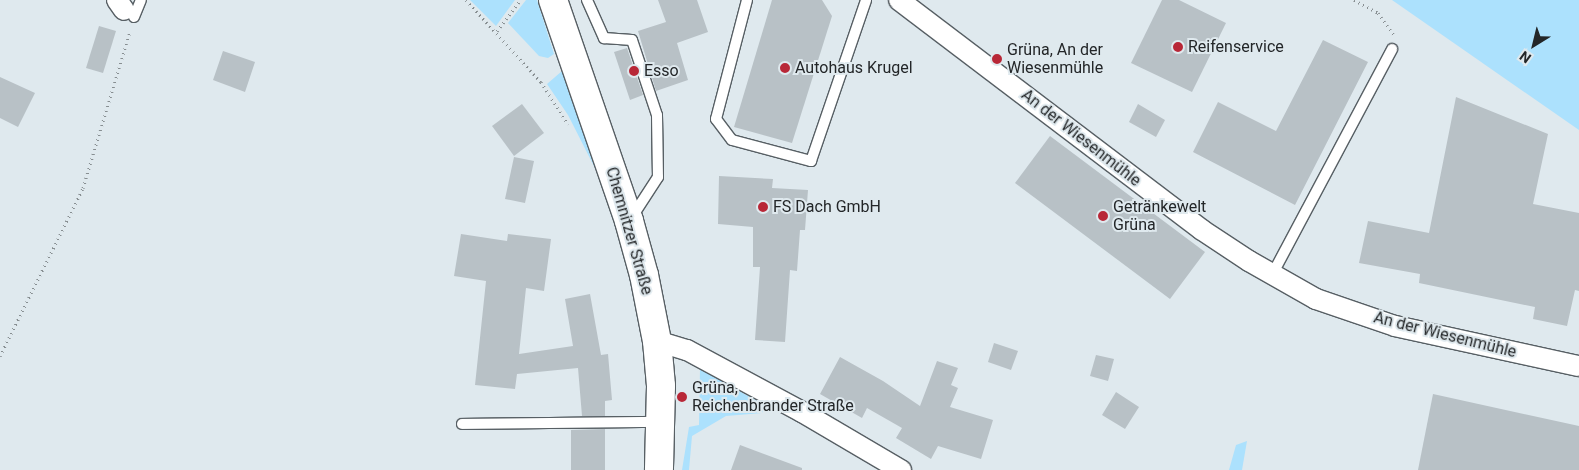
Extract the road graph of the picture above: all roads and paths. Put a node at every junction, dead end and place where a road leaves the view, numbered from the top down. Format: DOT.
graph roads {
  1 [pos="466,0"];
  2 [pos="520,0"];
  3 [pos="553,0"];
  4 [pos="587,0"];
  5 [pos="747,0"];
  6 [pos="866,0"];
  7 [pos="899,0"];
  8 [pos="1354,0"];
  9 [pos="129,7"];
  10 [pos="497,31"];
  11 [pos="1392,49"];
  12 [pos="570,127"];
  13 [pos="629,221"];
  14 [pos="1272,275"];
  15 [pos="657,341"];
  16 [pos="0,356"];
  17 [pos="1579,366"];
  18 [pos="661,422"];
  19 [pos="462,424"];
  20 [pos="895,469"];
  21 [pos="659,470"];
  1 -- 10 [label="path"];
  2 -- 10 [label="path"];
  3 -- 13 [label="main road, Chemnitzer Straße"];
  4 -- 13 [label="lane"];
  5 -- 6 [label="lane"];
  7 -- 14 [label="street, An der Wiesenmühle"];
  8 -- 11 [label="path"];
  9 -- 16 [label="path"];
  10 -- 12 [label="path"];
  11 -- 14 [label="lane"];
  13 -- 15 [label="main road, Chemnitzer Straße"];
  14 -- 17 [label="street, An der Wiesenmühle"];
  15 -- 18 [label="main road, Chemnitzer Straße"];
  15 -- 20 [label="street"];
  18 -- 19 [label="lane"];
  18 -- 21 [label="main road, Chemnitzer Straße"];
}
